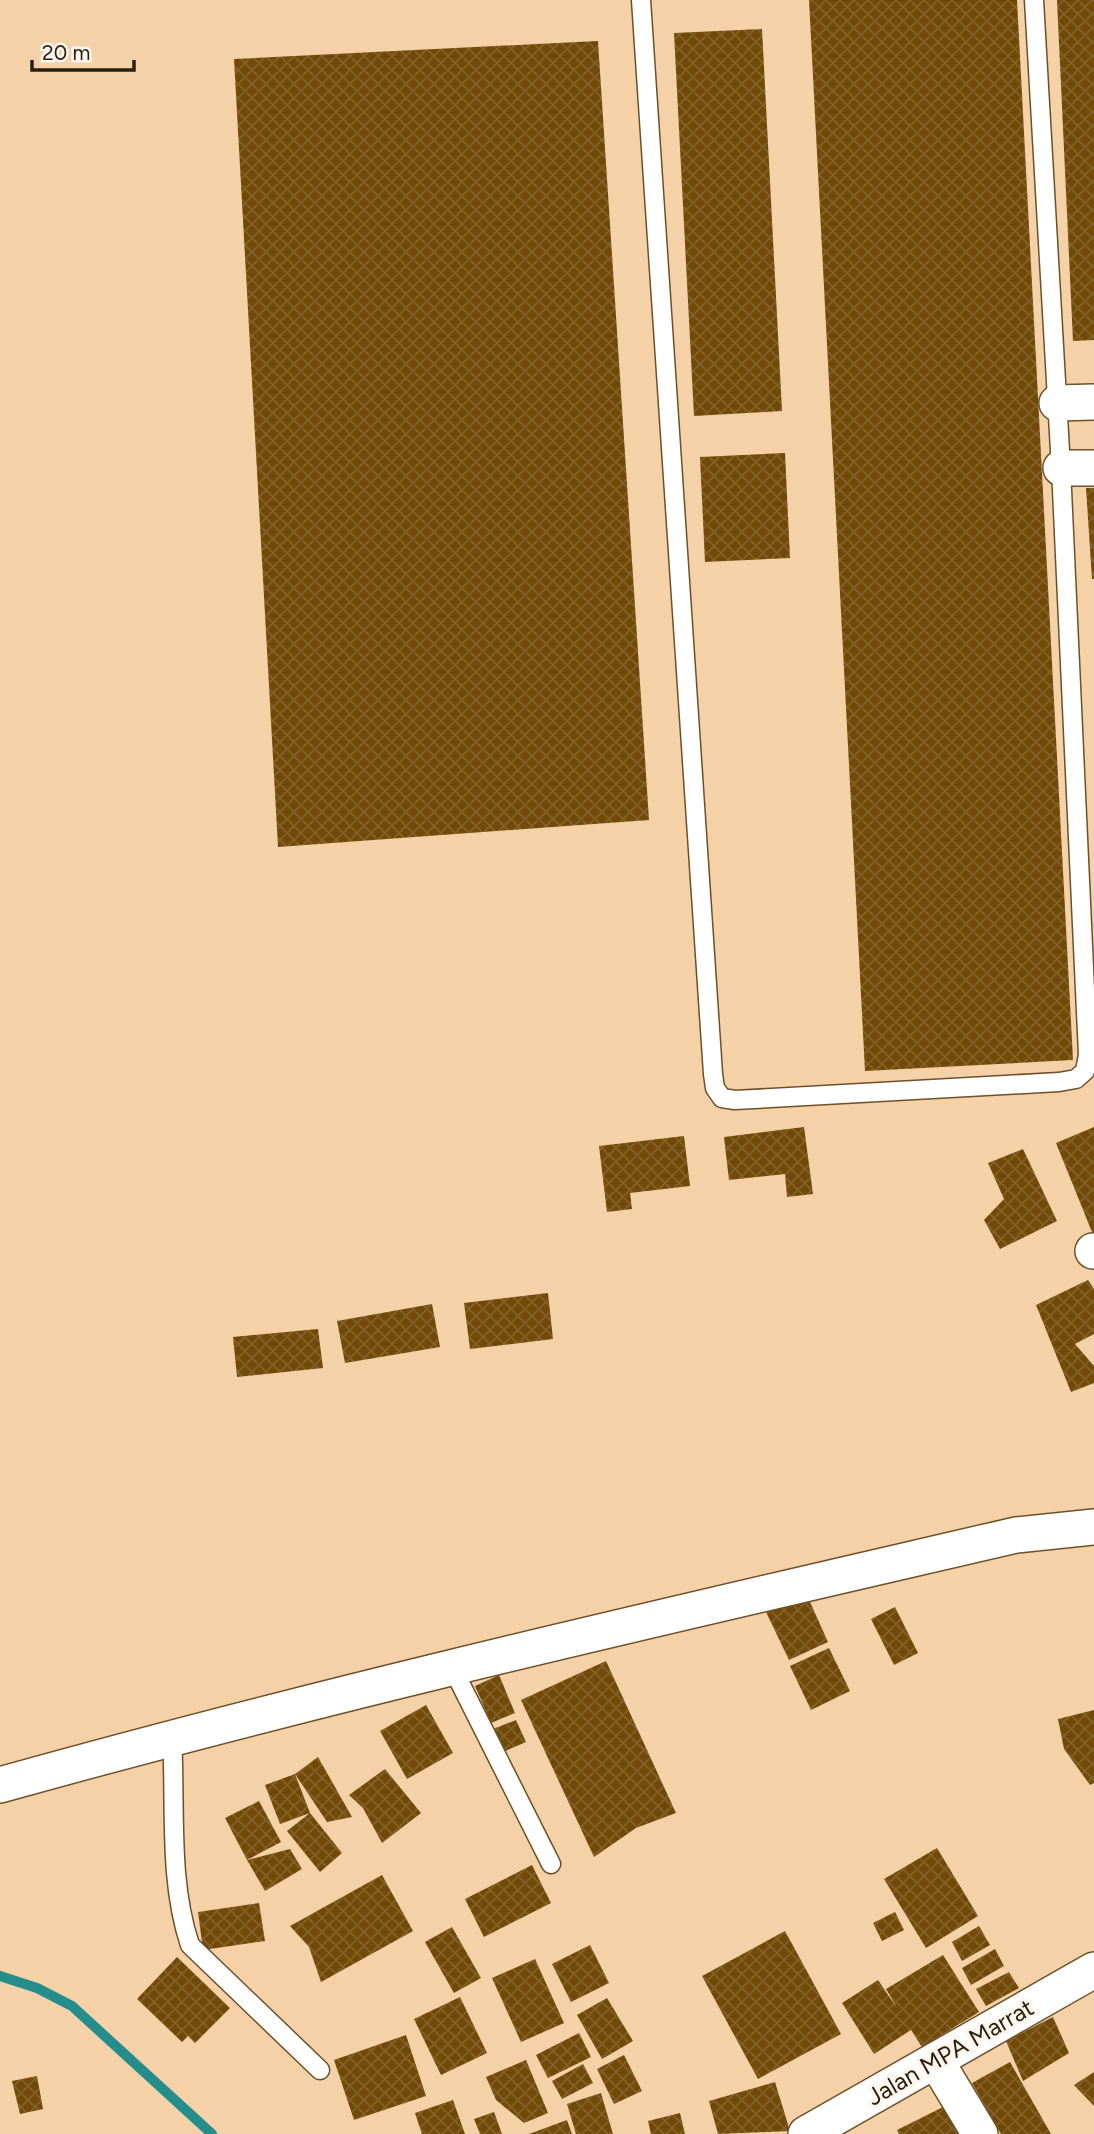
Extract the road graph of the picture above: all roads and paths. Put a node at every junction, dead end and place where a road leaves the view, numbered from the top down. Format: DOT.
graph roads {
  1 [pos="641,0"];
  2 [pos="1034,0"];
  3 [pos="1094,402"];
  4 [pos="1057,403"];
  5 [pos="1077,468"];
  6 [pos="1094,1527"];
  7 [pos="452,1667"];
  8 [pos="172,1737"];
  9 [pos="0,1785"];
  10 [pos="551,1864"];
  11 [pos="1094,1970"];
  12 [pos="936,2061"];
  13 [pos="320,2070"];
  14 [pos="806,2134"];
  15 [pos="980,2134"];
  1 -- 5 [label="lane"];
  2 -- 4 [label="lane"];
  3 -- 4 [label="street"];
  4 -- 5 [label="lane"];
  6 -- 7 [label="street"];
  7 -- 8 [label="street"];
  7 -- 10 [label="lane"];
  8 -- 9 [label="street"];
  8 -- 13 [label="lane"];
  11 -- 12 [label="street, Jalan MPA Marrat"];
  12 -- 14 [label="street, Jalan MPA Marrat"];
  12 -- 15 [label="street"];
}
